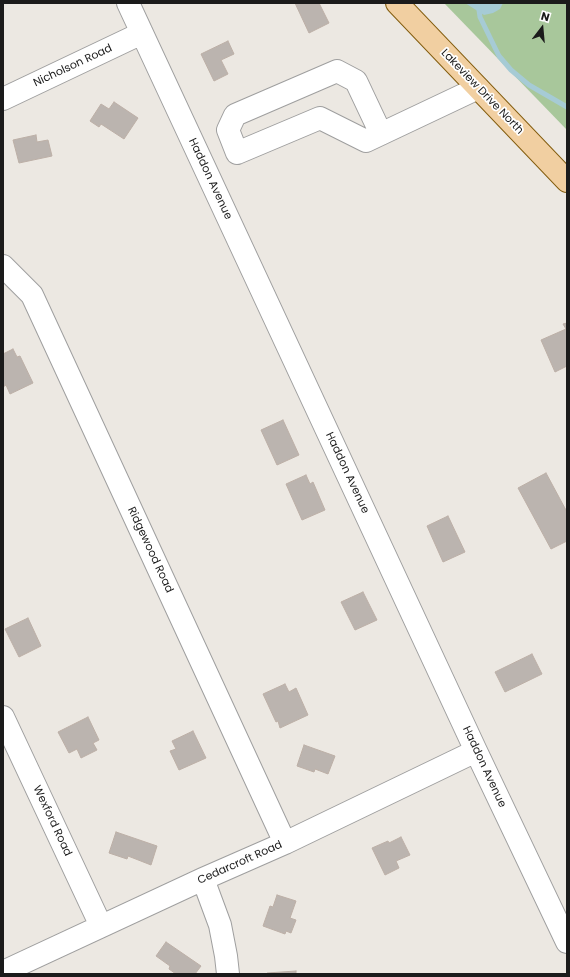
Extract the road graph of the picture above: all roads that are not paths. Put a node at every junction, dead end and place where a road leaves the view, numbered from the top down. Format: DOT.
graph roads {
  1 [pos="128,3"];
  2 [pos="397,3"];
  3 [pos="142,33"];
  4 [pos="478,88"];
  5 [pos="3,99"];
  6 [pos="381,134"];
  7 [pos="567,182"];
  8 [pos="3,266"];
  9 [pos="3,717"];
  10 [pos="476,751"];
  11 [pos="285,843"];
  12 [pos="203,879"];
  13 [pos="101,926"];
  14 [pos="567,942"];
  15 [pos="3,972"];
  16 [pos="228,974"];
  1 -- 3 [label="street, Haddon Avenue"];
  2 -- 4 [label="main road, Lakeview Drive North"];
  3 -- 5 [label="street, Nicholson Road"];
  3 -- 10 [label="street, Haddon Avenue"];
  4 -- 6 [label="street"];
  4 -- 7 [label="main road, Lakeview Drive North"];
  6 -- 6 [label="street"];
  8 -- 11 [label="street, Ridgewood Road"];
  9 -- 13 [label="street, Wexford Road"];
  10 -- 11 [label="street, Cedarcroft Road"];
  10 -- 14 [label="street, Haddon Avenue"];
  11 -- 12 [label="street, Cedarcroft Road"];
  12 -- 13 [label="street, Cedarcroft Road"];
  12 -- 16 [label="street"];
  13 -- 15 [label="street, Cedarcroft Road"];
}
